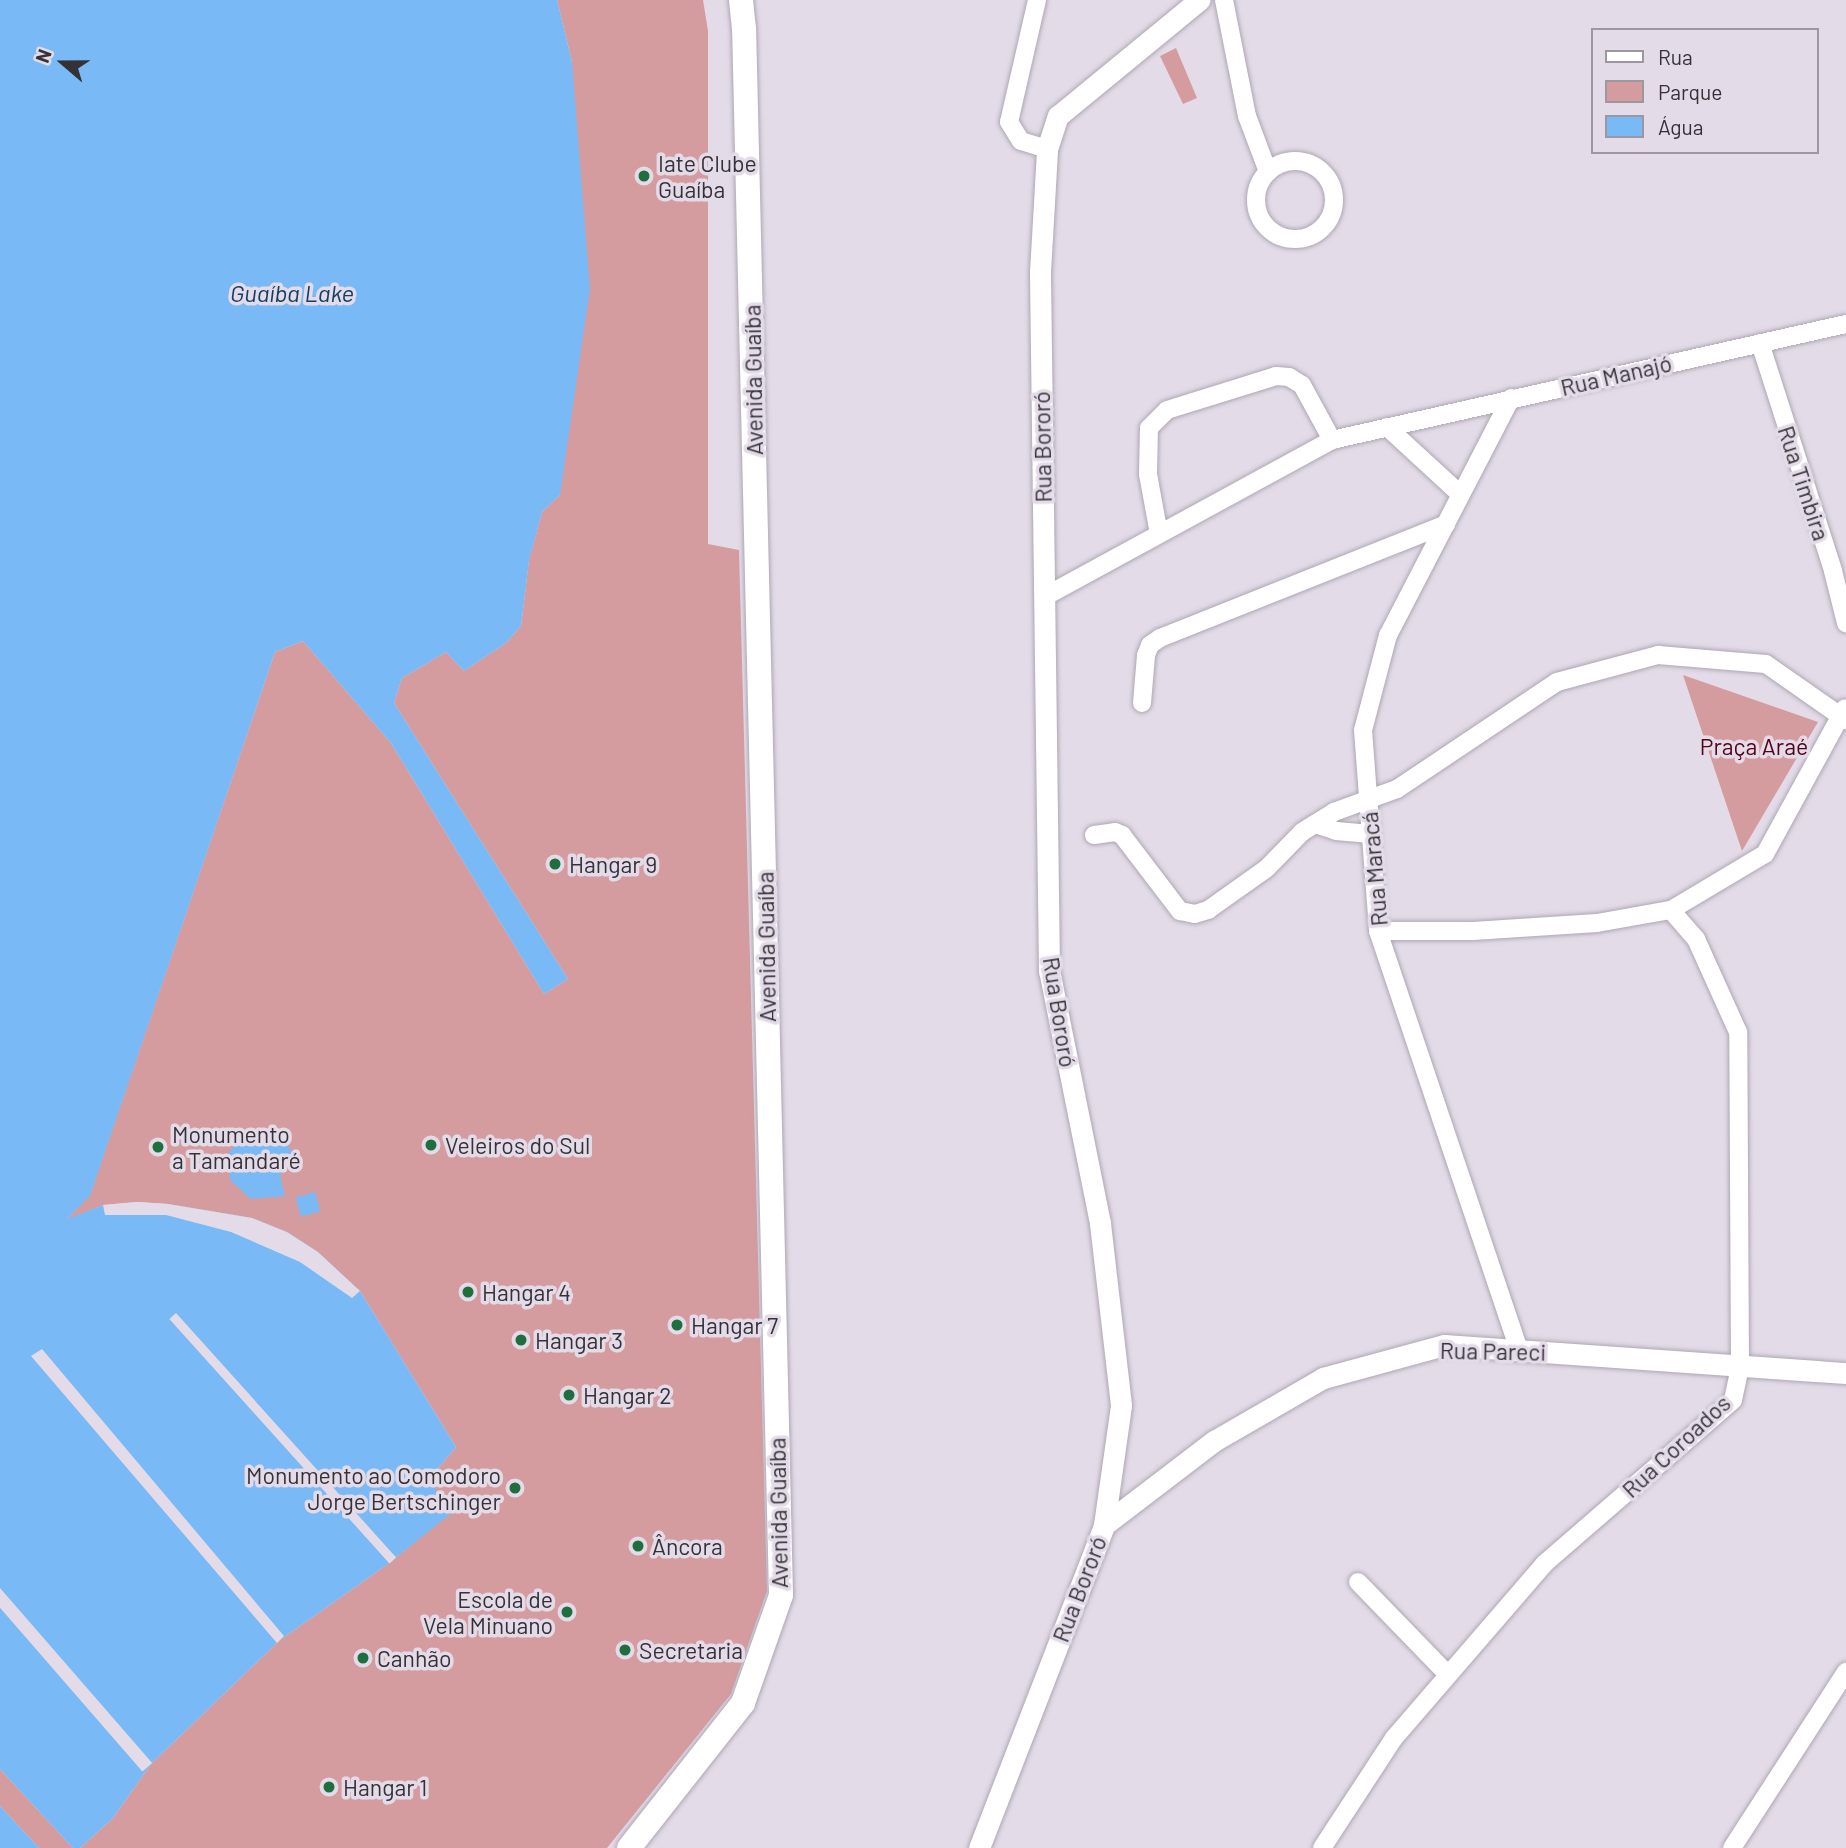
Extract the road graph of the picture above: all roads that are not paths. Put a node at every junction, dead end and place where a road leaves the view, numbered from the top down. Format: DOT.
graph roads {
  1 [pos="741,0"];
  2 [pos="1037,0"];
  3 [pos="1199,0"];
  4 [pos="1224,0"];
  5 [pos="1046,149"];
  6 [pos="1268,172"];
  7 [pos="1846,324"];
  8 [pos="1760,342"];
  9 [pos="1511,398"];
  10 [pos="1387,427"];
  11 [pos="1332,440"];
  12 [pos="1461,495"];
  13 [pos="1446,524"];
  14 [pos="1159,534"];
  15 [pos="1044,597"];
  16 [pos="1846,623"];
  17 [pos="1142,703"];
  18 [pos="1844,713"];
  19 [pos="1368,799"];
  20 [pos="1315,824"];
  21 [pos="1371,834"];
  22 [pos="1094,835"];
  23 [pos="1671,910"];
  24 [pos="1378,931"];
  25 [pos="1519,1350"];
  26 [pos="1740,1366"];
  27 [pos="1846,1373"];
  28 [pos="1104,1525"];
  29 [pos="1358,1582"];
  30 [pos="1846,1672"];
  31 [pos="1448,1675"];
  32 [pos="629,1848"];
  33 [pos="979,1848"];
  34 [pos="1322,1848"];
  35 [pos="1732,1848"];
  1 -- 32 [label="main road, Avenida Guaíba"];
  2 -- 5 [label="street"];
  3 -- 5 [label="street, Rua Bororó"];
  4 -- 6 [label="street"];
  5 -- 15 [label="street, Rua Bororó"];
  6 -- 6 [label="street"];
  7 -- 8 [label="street, Rua Manajó"];
  8 -- 9 [label="street, Rua Manajó"];
  8 -- 16 [label="street, Rua Timbira"];
  9 -- 10 [label="street, Rua Manajó"];
  9 -- 12 [label="street, Rua Maracá"];
  10 -- 11 [label="street, Rua Manajó"];
  10 -- 12 [label="street"];
  11 -- 14 [label="street, Rua Manajó"];
  11 -- 14 [label="street"];
  12 -- 13 [label="street, Rua Maracá"];
  13 -- 17 [label="street"];
  13 -- 19 [label="street, Rua Maracá"];
  14 -- 15 [label="street, Rua Manajó"];
  15 -- 28 [label="street, Rua Bororó"];
  18 -- 19 [label="street"];
  18 -- 23 [label="street"];
  19 -- 20 [label="street"];
  19 -- 21 [label="street, Rua Maracá"];
  20 -- 21 [label="street"];
  20 -- 22 [label="street"];
  21 -- 24 [label="street, Rua Maracá"];
  23 -- 24 [label="street"];
  23 -- 26 [label="street, Rua Coroados"];
  24 -- 25 [label="street, Rua Maracá"];
  25 -- 26 [label="street, Rua Pareci"];
  25 -- 28 [label="street, Rua Pareci"];
  26 -- 27 [label="street, Rua Pareci"];
  26 -- 31 [label="street, Rua Coroados"];
  28 -- 33 [label="street, Rua Bororó"];
  29 -- 31 [label="street"];
  30 -- 35 [label="street"];
  31 -- 34 [label="street, Rua Coroados"];
}
